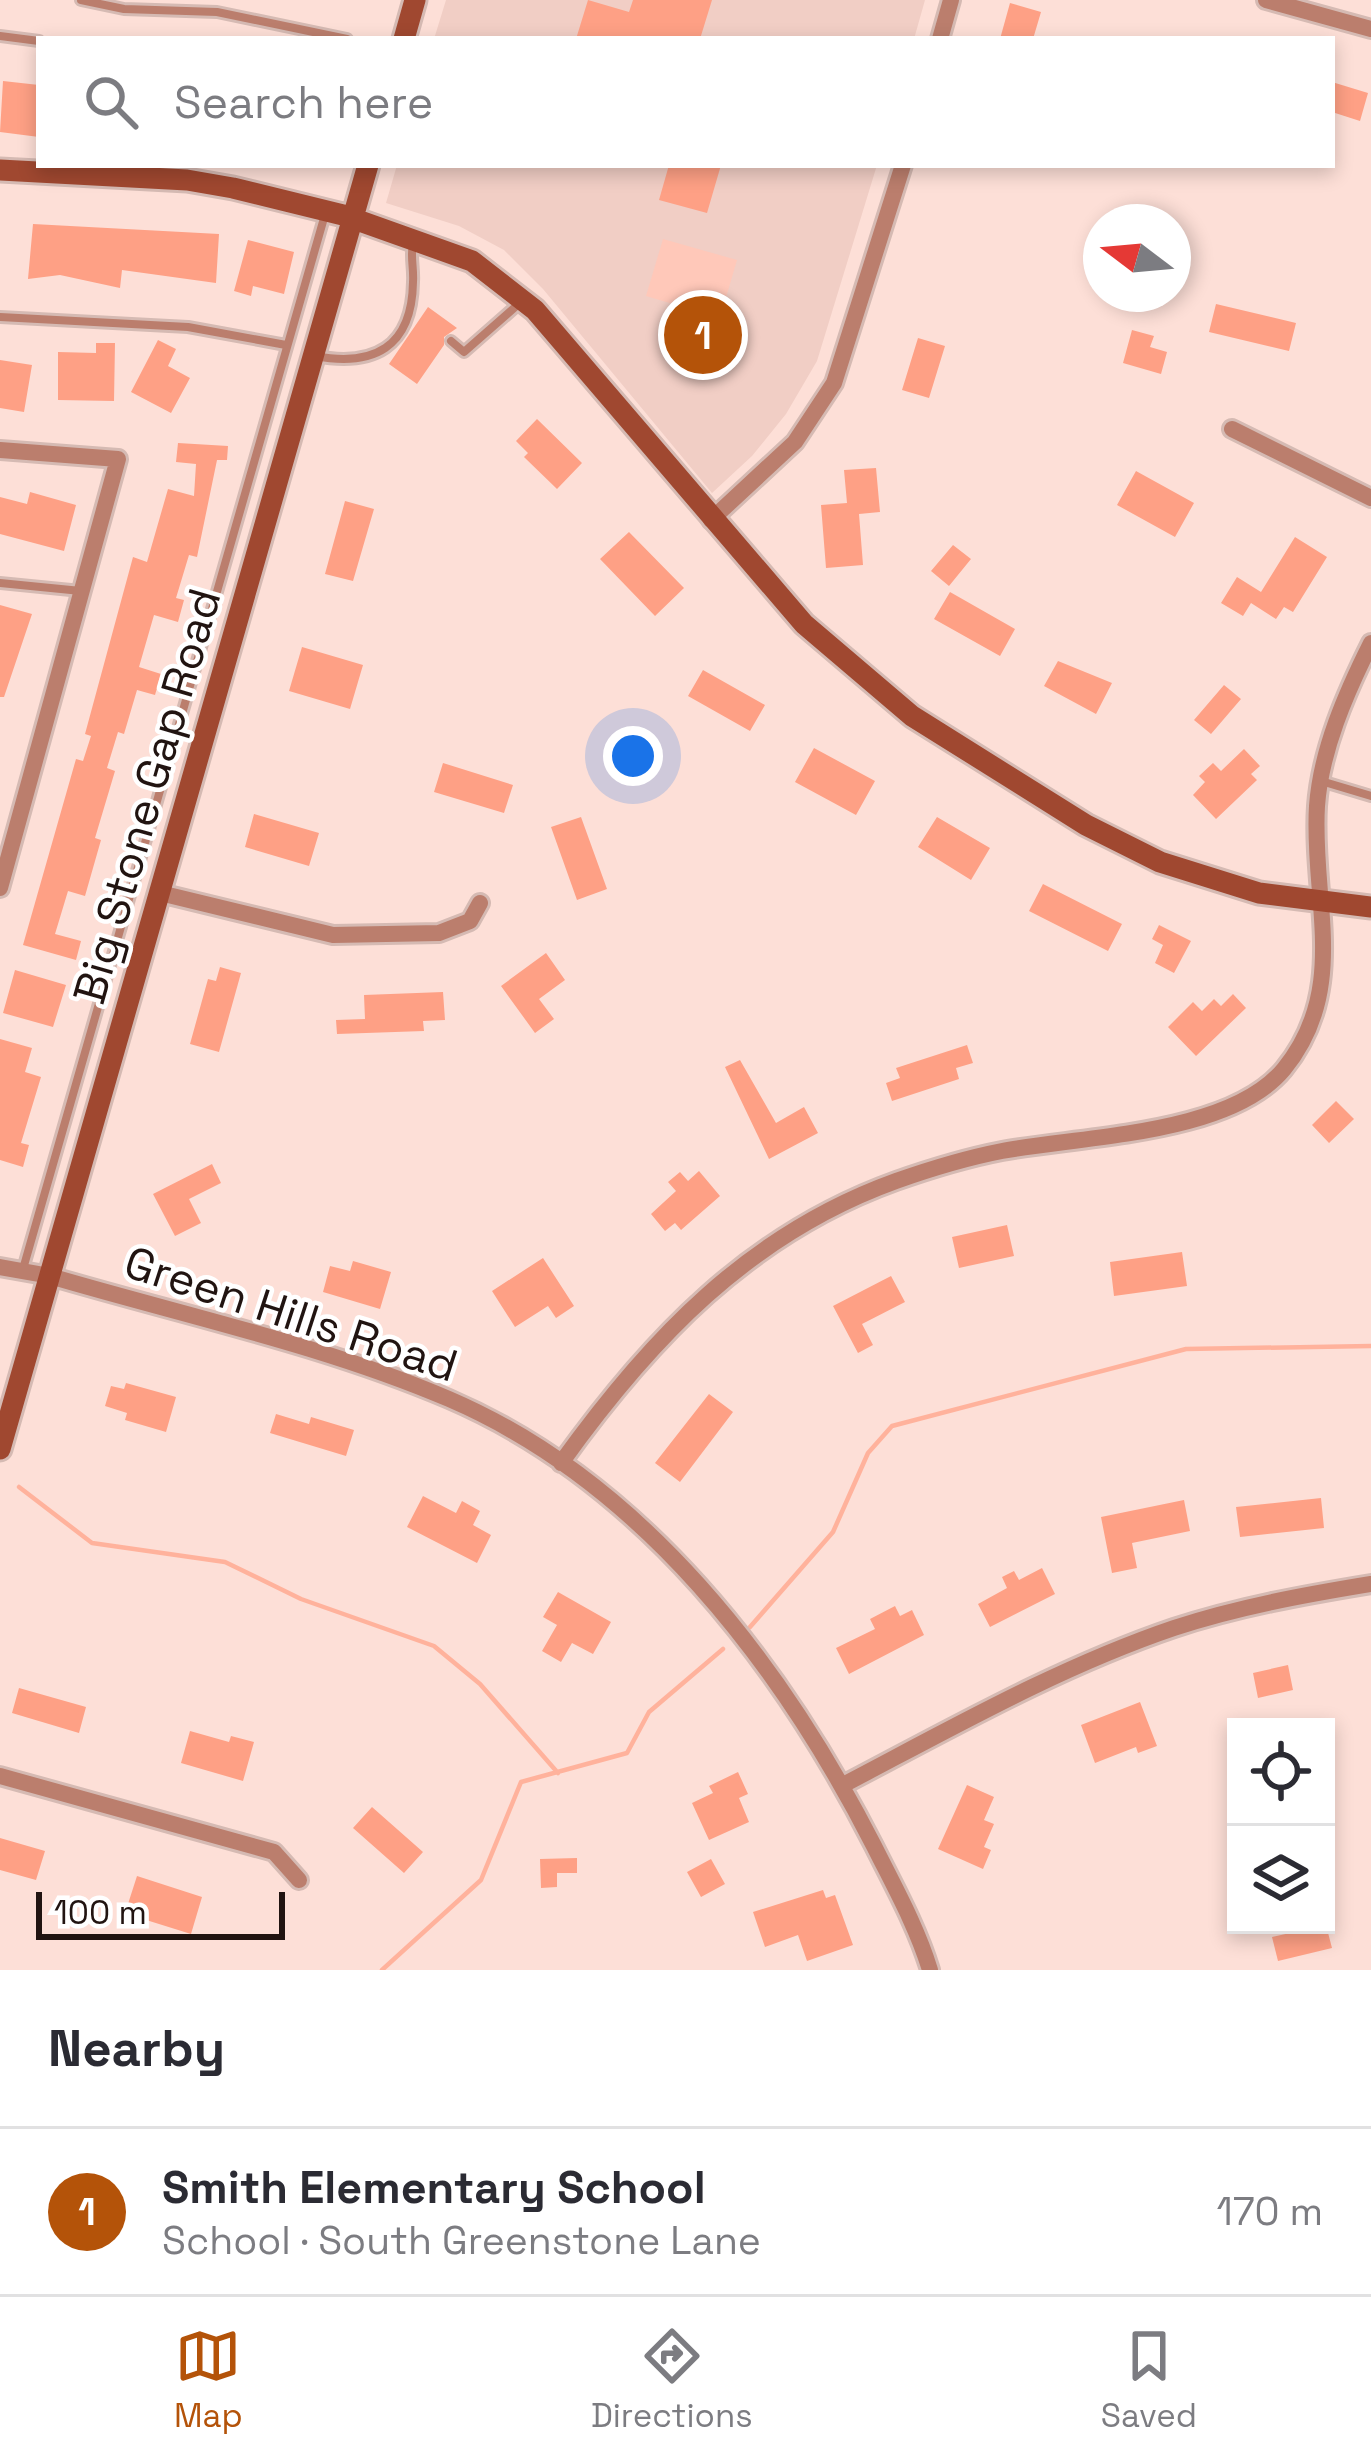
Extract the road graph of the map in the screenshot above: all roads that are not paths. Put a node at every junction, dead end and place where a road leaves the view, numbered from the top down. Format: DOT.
graph roads {
  1 [pos="81,0"];
  2 [pos="415,0"];
  3 [pos="951,0"];
  4 [pos="1266,0"];
  5 [pos="140,4"];
  6 [pos="1371,29"];
  7 [pos="0,36"];
  8 [pos="333,36"];
  9 [pos="405,36"];
  10 [pos="941,36"];
  11 [pos="36,41"];
  12 [pos="367,168"];
  13 [pos="902,168"];
  14 [pos="0,170"];
  15 [pos="326,211"];
  16 [pos="353,218"];
  17 [pos="414,238"];
  18 [pos="523,299"];
  19 [pos="0,317"];
  20 [pos="451,341"];
  21 [pos="286,345"];
  22 [pos="314,356"];
  23 [pos="1232,429"];
  24 [pos="0,450"];
  25 [pos="1371,498"];
  26 [pos="711,520"];
  27 [pos="0,583"];
  28 [pos="82,591"];
  29 [pos="1371,643"];
  30 [pos="1321,781"];
  31 [pos="1371,796"];
  32 [pos="0,887"];
  33 [pos="160,892"];
  34 [pos="480,903"];
  35 [pos="1325,903"];
  36 [pos="1371,907"];
  37 [pos="0,1267"];
  38 [pos="22,1271"];
  39 [pos="50,1276"];
  40 [pos="0,1449"];
  41 [pos="561,1463"];
  42 [pos="1371,1584"];
  43 [pos="0,1776"];
  44 [pos="843,1785"];
  45 [pos="298,1880"];
  46 [pos="930,1970"];
  1 -- 5 [label="lane"];
  2 -- 9 [label="street"];
  3 -- 10 [label="street"];
  4 -- 6 [label="street"];
  5 -- 8 [label="lane"];
  7 -- 11 [label="lane"];
  12 -- 16 [label="street, Big Stone Gap Road"];
  13 -- 26 [label="street"];
  14 -- 15 [label="street"];
  15 -- 16 [label="street"];
  15 -- 21 [label="lane"];
  16 -- 17 [label="street"];
  16 -- 22 [label="street, Big Stone Gap Road"];
  17 -- 18 [label="street"];
  17 -- 22 [label="lane"];
  18 -- 20 [label="lane"];
  18 -- 26 [label="street"];
  19 -- 21 [label="lane"];
  21 -- 38 [label="lane"];
  22 -- 33 [label="street, Big Stone Gap Road"];
  23 -- 25 [label="street"];
  24 -- 28 [label="street"];
  26 -- 35 [label="street"];
  27 -- 28 [label="lane"];
  28 -- 32 [label="street"];
  29 -- 30 [label="street"];
  30 -- 31 [label="lane"];
  30 -- 35 [label="street"];
  33 -- 34 [label="street"];
  33 -- 39 [label="street, Big Stone Gap Road"];
  35 -- 36 [label="street"];
  35 -- 41 [label="street"];
  37 -- 38 [label="street, Green Hills Road"];
  38 -- 39 [label="street, Green Hills Road"];
  39 -- 40 [label="street, Big Stone Gap Road"];
  39 -- 41 [label="street, Green Hills Road"];
  41 -- 44 [label="street, Green Hills Road"];
  42 -- 44 [label="street"];
  43 -- 45 [label="street"];
  44 -- 46 [label="street, Green Hills Road"];
}
